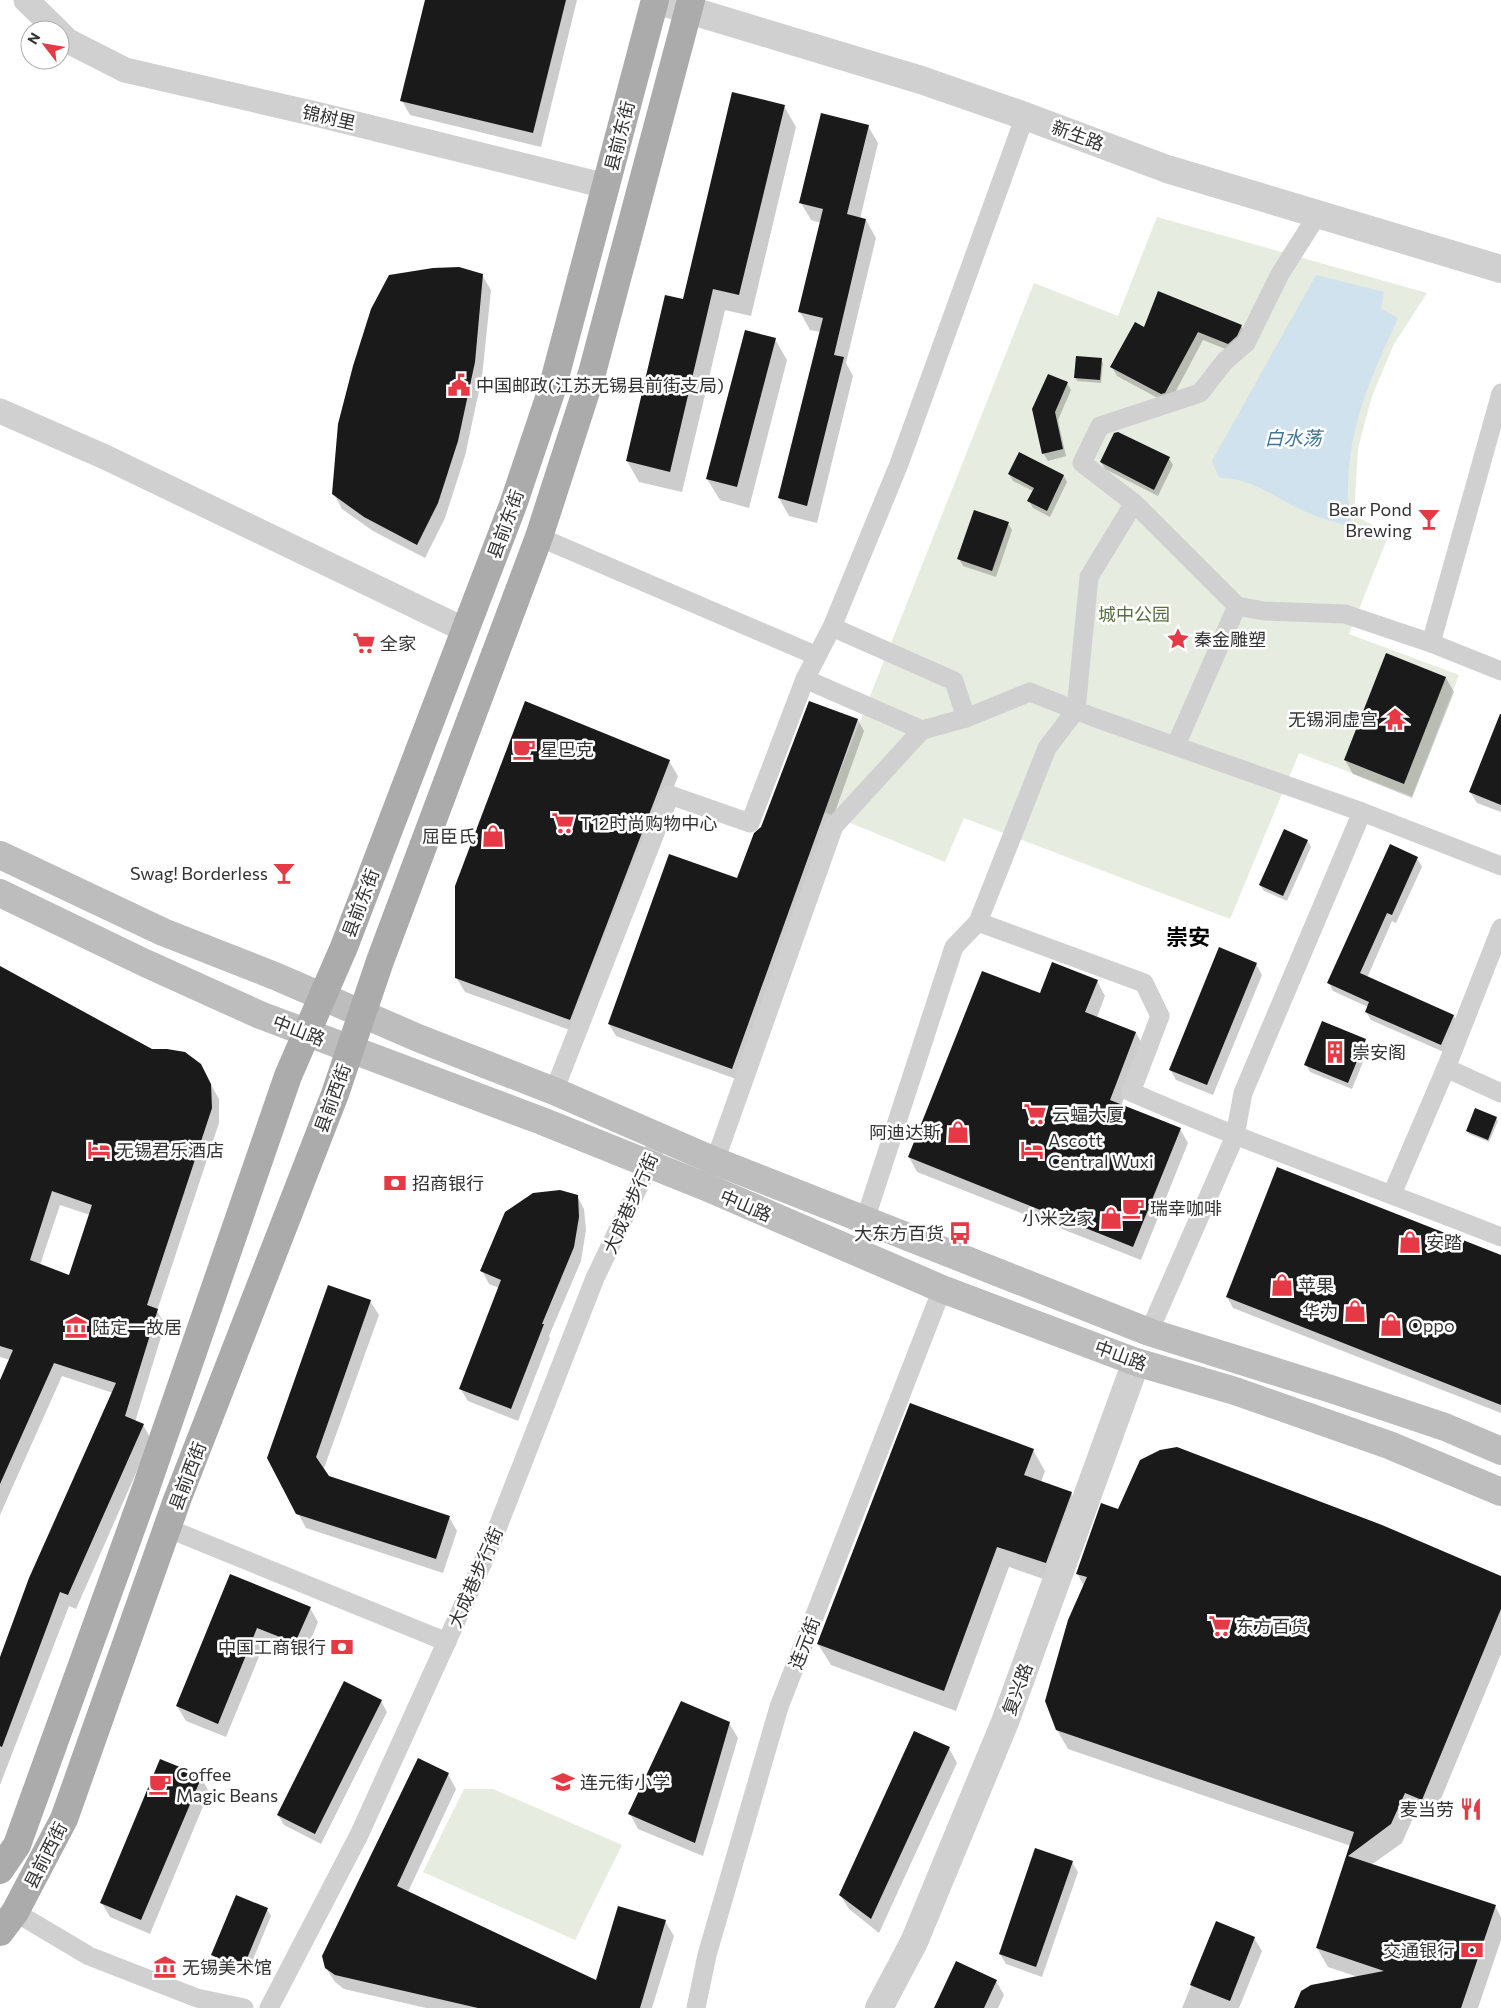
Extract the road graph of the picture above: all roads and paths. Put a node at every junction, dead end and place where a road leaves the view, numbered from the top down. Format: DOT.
graph roads {
  1 [pos="26,0"];
  2 [pos="655,0"];
  3 [pos="690,5"];
  4 [pos="47,20"];
  5 [pos="70,42"];
  6 [pos="1025,116"];
  7 [pos="606,186"];
  8 [pos="1318,214"];
  9 [pos="1501,269"];
  10 [pos="1501,392"];
  11 [pos="0,411"];
  12 [pos="1134,503"];
  13 [pos="539,537"];
  14 [pos="1237,606"];
  15 [pos="832,627"];
  16 [pos="465,630"];
  17 [pos="1431,644"];
  18 [pos="817,656"];
  19 [pos="1501,671"];
  20 [pos="805,679"];
  21 [pos="1076,710"];
  22 [pos="966,718"];
  23 [pos="922,730"];
  24 [pos="1176,745"];
  25 [pos="1362,812"];
  26 [pos="0,856"];
  27 [pos="1501,866"];
  28 [pos="0,893"];
  29 [pos="978,922"];
  30 [pos="1501,928"];
  31 [pos="322,996"];
  32 [pos="362,1014"];
  33 [pos="307,1033"];
  34 [pos="350,1049"];
  35 [pos="1446,1068"];
  36 [pos="554,1091"];
  37 [pos="1501,1093"];
  38 [pos="659,1136"];
  39 [pos="1236,1136"];
  40 [pos="715,1161"];
  41 [pos="649,1165"];
  42 [pos="1392,1194"];
  43 [pos="865,1220"];
  44 [pos="1501,1237"];
  45 [pos="942,1289"];
  46 [pos="1149,1332"];
  47 [pos="1136,1362"];
  48 [pos="1501,1451"];
  49 [pos="1501,1492"];
  50 [pos="167,1528"];
  51 [pos="447,1642"];
  52 [pos="0,1870"];
  53 [pos="8,1922"];
  54 [pos="244,2008"];
  55 [pos="270,2008"];
  56 [pos="696,2008"];
  57 [pos="879,2008"];
  1 -- 4 [label="street, 锦树里"];
  2 -- 3 [label="street, 新生路"];
  2 -- 7 [label="main road, 县前东街"];
  3 -- 6 [label="street, 新生路"];
  3 -- 13 [label="main road, 县前东街"];
  5 -- 7 [label="street, 锦树里"];
  6 -- 8 [label="street, 新生路"];
  6 -- 15 [label="street"];
  7 -- 16 [label="main road, 县前东街"];
  8 -- 9 [label="street, 新生路"];
  8 -- 12 [label="street"];
  10 -- 17 [label="street"];
  11 -- 16 [label="street"];
  12 -- 14 [label="street"];
  12 -- 21 [label="street"];
  13 -- 18 [label="street"];
  13 -- 32 [label="main road, 县前东街"];
  14 -- 17 [label="street"];
  14 -- 24 [label="street"];
  15 -- 18 [label="street"];
  15 -- 22 [label="street"];
  16 -- 31 [label="main road, 县前东街"];
  17 -- 19 [label="street"];
  18 -- 20 [label="street"];
  20 -- 23 [label="street"];
  20 -- 36 [label="street"];
  21 -- 22 [label="street"];
  21 -- 24 [label="street"];
  21 -- 29 [label="street"];
  22 -- 23 [label="street"];
  23 -- 40 [label="street"];
  24 -- 25 [label="street"];
  25 -- 27 [label="street"];
  25 -- 39 [label="street"];
  26 -- 31 [label="main road, 中山路"];
  28 -- 33 [label="main road, 中山路"];
  29 -- 39 [label="street"];
  29 -- 43 [label="street"];
  30 -- 35 [label="street"];
  31 -- 32 [label="main road, 中山路"];
  31 -- 33 [label="main road, 县前东街"];
  32 -- 34 [label="main road, 县前西街"];
  32 -- 36 [label="main road, 中山路"];
  33 -- 34 [label="main road, 中山路"];
  33 -- 52 [label="main road, 县前西街"];
  34 -- 41 [label="main road, 中山路"];
  34 -- 50 [label="main road, 县前西街"];
  35 -- 37 [label="street"];
  35 -- 42 [label="street"];
  36 -- 38 [label="main road, 中山路"];
  38 -- 40 [label="main road, 中山路"];
  38 -- 41 [label="street, 大成巷步行街"];
  39 -- 42 [label="street"];
  39 -- 46 [label="street"];
  40 -- 43 [label="main road, 中山路"];
  41 -- 45 [label="main road, 中山路"];
  41 -- 51 [label="street, 大成巷步行街"];
  42 -- 44 [label="street"];
  43 -- 46 [label="main road, 中山路"];
  45 -- 47 [label="main road, 中山路"];
  45 -- 56 [label="street, 连元街"];
  46 -- 48 [label="main road, 中山路"];
  47 -- 49 [label="main road, 中山路"];
  47 -- 57 [label="street, 复兴路"];
  50 -- 51 [label="street"];
  50 -- 53 [label="main road, 县前西街"];
  51 -- 55 [label="street, 大成巷步行街"];
  53 -- 54 [label="street"];
}
